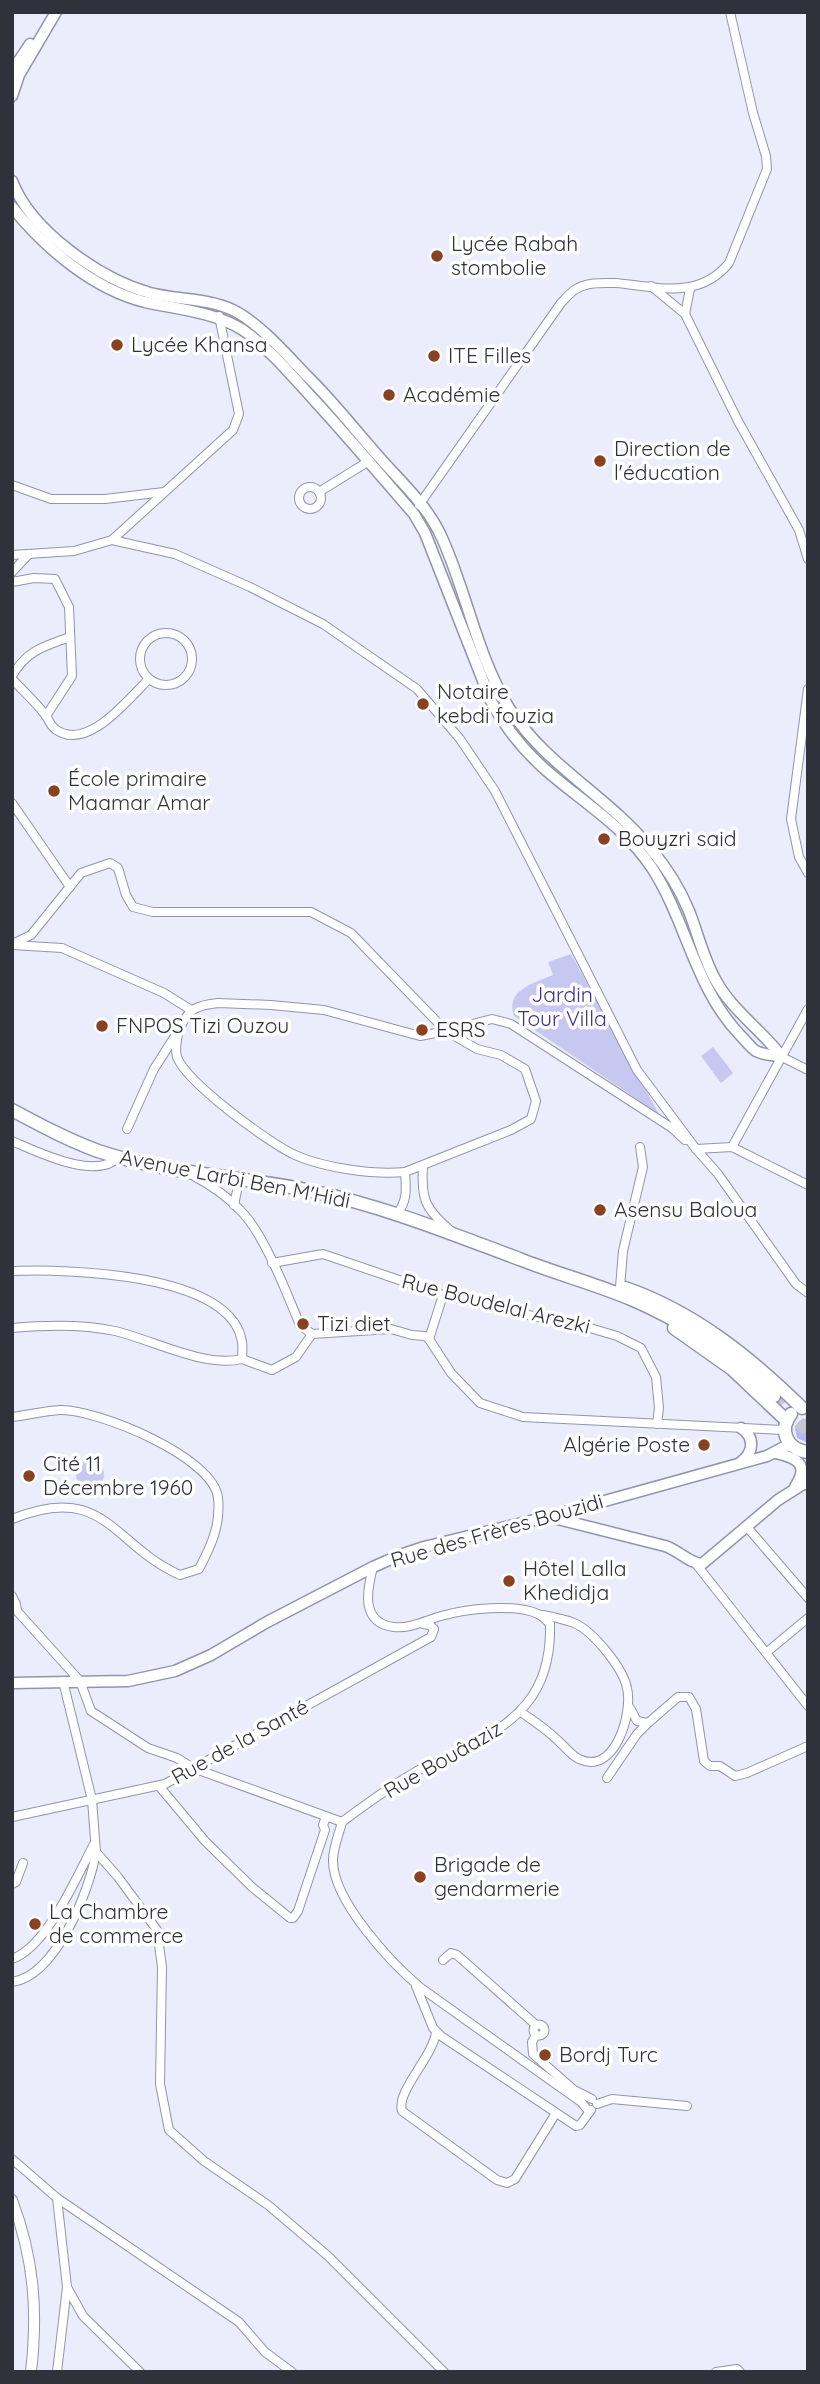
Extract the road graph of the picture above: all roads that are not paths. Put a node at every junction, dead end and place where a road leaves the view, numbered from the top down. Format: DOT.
graph roads {
  1 [pos="54,12"];
  2 [pos="730,12"];
  3 [pos="12,71"];
  4 [pos="14,81"];
  5 [pos="12,96"];
  6 [pos="12,180"];
  7 [pos="12,207"];
  8 [pos="651,286"];
  9 [pos="690,289"];
  10 [pos="218,305"];
  11 [pos="685,314"];
  12 [pos="219,319"];
  13 [pos="369,461"];
  14 [pos="12,485"];
  15 [pos="166,491"];
  16 [pos="319,492"];
  17 [pos="416,508"];
  18 [pos="112,540"];
  19 [pos="807,552"];
  20 [pos="29,554"];
  21 [pos="12,555"];
  22 [pos="12,572"];
  23 [pos="12,582"];
  24 [pos="70,637"];
  25 [pos="12,677"];
  26 [pos="149,679"];
  27 [pos="808,689"];
  28 [pos="46,716"];
  29 [pos="12,803"];
  30 [pos="808,873"];
  31 [pos="70,887"];
  32 [pos="12,945"];
  33 [pos="808,1009"];
  34 [pos="191,1010"];
  35 [pos="179,1030"];
  36 [pos="446,1031"];
  37 [pos="782,1057"];
  38 [pos="808,1070"];
  39 [pos="12,1101"];
  40 [pos="12,1110"];
  41 [pos="12,1119"];
  42 [pos="127,1129"];
  43 [pos="65,1138"];
  44 [pos="12,1141"];
  45 [pos="640,1147"];
  46 [pos="732,1147"];
  47 [pos="696,1149"];
  48 [pos="119,1157"];
  49 [pos="423,1166"];
  50 [pos="183,1170"];
  51 [pos="405,1172"];
  52 [pos="245,1180"];
  53 [pos="808,1185"];
  54 [pos="234,1205"];
  55 [pos="397,1214"];
  56 [pos="455,1235"];
  57 [pos="272,1263"];
  58 [pos="12,1271"];
  59 [pos="620,1287"];
  60 [pos="604,1288"];
  61 [pos="808,1293"];
  62 [pos="443,1295"];
  63 [pos="12,1328"];
  64 [pos="312,1334"];
  65 [pos="429,1339"];
  66 [pos="242,1359"];
  67 [pos="778,1393"];
  68 [pos="806,1405"];
  69 [pos="12,1417"];
  70 [pos="657,1424"];
  71 [pos="785,1425"];
  72 [pos="741,1428"];
  73 [pos="790,1444"];
  74 [pos="808,1452"];
  75 [pos="776,1453"];
  76 [pos="737,1464"];
  77 [pos="807,1481"];
  78 [pos="794,1489"];
  79 [pos="547,1517"];
  80 [pos="12,1520"];
  81 [pos="747,1527"];
  82 [pos="696,1564"];
  83 [pos="373,1567"];
  84 [pos="12,1596"];
  85 [pos="808,1598"];
  86 [pos="540,1614"];
  87 [pos="808,1618"];
  88 [pos="420,1623"];
  89 [pos="767,1653"];
  90 [pos="63,1681"];
  91 [pos="80,1681"];
  92 [pos="12,1683"];
  93 [pos="629,1706"];
  94 [pos="808,1706"];
  95 [pos="521,1712"];
  96 [pos="648,1723"];
  97 [pos="808,1746"];
  98 [pos="193,1768"];
  99 [pos="607,1777"];
  100 [pos="159,1786"];
  101 [pos="92,1800"];
  102 [pos="12,1816"];
  103 [pos="326,1817"];
  104 [pos="342,1822"];
  105 [pos="95,1848"];
  106 [pos="23,1863"];
  107 [pos="12,1884"];
  108 [pos="12,1959"];
  109 [pos="443,1960"];
  110 [pos="12,1982"];
  111 [pos="415,1983"];
  112 [pos="436,2032"];
  113 [pos="592,2106"];
  114 [pos="687,2106"];
  115 [pos="556,2113"];
  116 [pos="12,2159"];
  117 [pos="57,2198"];
  118 [pos="12,2200"];
  119 [pos="66,2287"];
  120 [pos="31,2372"];
  121 [pos="57,2372"];
  122 [pos="140,2372"];
  123 [pos="292,2372"];
  124 [pos="444,2372"];
  125 [pos="716,2372"];
  126 [pos="740,2372"];
  1 -- 3 [label="main road"];
  1 -- 4 [label="main road"];
  2 -- 9 [label="street"];
  4 -- 5 [label="main road"];
  6 -- 10 [label="main road"];
  7 -- 12 [label="main road"];
  8 -- 9 [label="street"];
  8 -- 11 [label="street"];
  8 -- 17 [label="street"];
  9 -- 11 [label="street"];
  10 -- 12 [label="street"];
  10 -- 17 [label="main road"];
  11 -- 19 [label="street"];
  12 -- 13 [label="main road"];
  12 -- 15 [label="street"];
  13 -- 16 [label="street"];
  13 -- 17 [label="main road"];
  14 -- 15 [label="street"];
  15 -- 18 [label="street"];
  17 -- 37 [label="main road"];
  17 -- 37 [label="main road"];
  18 -- 20 [label="street"];
  18 -- 47 [label="street"];
  20 -- 21 [label="street"];
  20 -- 22 [label="street"];
  23 -- 24 [label="street"];
  24 -- 25 [label="street"];
  24 -- 28 [label="street"];
  25 -- 28 [label="street"];
  26 -- 26 [label="street"];
  26 -- 28 [label="street"];
  27 -- 30 [label="street"];
  29 -- 31 [label="street"];
  31 -- 32 [label="street"];
  31 -- 36 [label="street"];
  32 -- 34 [label="street"];
  33 -- 37 [label="street"];
  34 -- 35 [label="street"];
  34 -- 36 [label="street"];
  35 -- 42 [label="street"];
  35 -- 51 [label="street"];
  36 -- 47 [label="street"];
  36 -- 49 [label="street"];
  37 -- 38 [label="street"];
  37 -- 46 [label="street"];
  39 -- 43 [label="main road, Avenue Larbi Ben M'Hidi"];
  40 -- 43 [label="main road, Avenue Larbi Ben M'Hidi"];
  41 -- 43 [label="main road, Avenue Larbi Ben M'Hidi"];
  43 -- 48 [label="main road, Avenue Larbi Ben M'Hidi"];
  44 -- 48 [label="street"];
  45 -- 59 [label="street"];
  46 -- 47 [label="street"];
  46 -- 53 [label="street"];
  47 -- 61 [label="street"];
  48 -- 50 [label="main road, Avenue Larbi Ben M'Hidi"];
  49 -- 51 [label="street"];
  49 -- 56 [label="street"];
  50 -- 52 [label="main road, Avenue Larbi Ben M'Hidi"];
  50 -- 54 [label="street"];
  51 -- 55 [label="street"];
  52 -- 54 [label="street"];
  52 -- 55 [label="main road, Avenue Larbi Ben M'Hidi"];
  54 -- 57 [label="street"];
  55 -- 56 [label="main road, Avenue Larbi Ben M'Hidi"];
  56 -- 60 [label="main road, Avenue Larbi Ben M'Hidi"];
  57 -- 62 [label="street, Rue Boudelal Arezki"];
  57 -- 64 [label="street"];
  58 -- 66 [label="street"];
  59 -- 60 [label="main road, Avenue Larbi Ben M'Hidi"];
  59 -- 67 [label="main road, Avenue Larbi Ben M'Hidi"];
  60 -- 67 [label="main road, Avenue Larbi Ben M'Hidi"];
  60 -- 71 [label="main road, Avenue Larbi Ben M'Hidi"];
  62 -- 65 [label="street"];
  62 -- 70 [label="street, Rue Boudelal Arezki"];
  63 -- 66 [label="street"];
  64 -- 65 [label="street"];
  64 -- 66 [label="street"];
  65 -- 70 [label="street"];
  67 -- 68 [label="main road, Avenue Larbi Ben M'Hidi"];
  68 -- 71 [label="main road"];
  69 -- 80 [label="street"];
  70 -- 72 [label="street"];
  71 -- 72 [label="street"];
  71 -- 73 [label="main road"];
  72 -- 76 [label="main road"];
  73 -- 74 [label="main road"];
  73 -- 75 [label="main road, Rue des Frères Bouzidi"];
  75 -- 76 [label="main road, Rue des Frères Bouzidi"];
  75 -- 78 [label="main road"];
  76 -- 79 [label="main road, Rue des Frères Bouzidi"];
  77 -- 78 [label="main road"];
  78 -- 81 [label="main road"];
  79 -- 82 [label="main road"];
  79 -- 83 [label="main road, Rue des Frères Bouzidi"];
  81 -- 82 [label="main road"];
  81 -- 85 [label="street"];
  82 -- 89 [label="street"];
  83 -- 88 [label="street"];
  83 -- 91 [label="main road, Rue des Frères Bouzidi"];
  84 -- 91 [label="street"];
  86 -- 88 [label="street"];
  86 -- 93 [label="street"];
  86 -- 95 [label="street, Rue Bouâaziz"];
  87 -- 89 [label="street"];
  88 -- 98 [label="street, Rue de la Santé"];
  89 -- 94 [label="street"];
  90 -- 91 [label="main road, Rue des Frères Bouzidi"];
  90 -- 92 [label="main road, Rue des Frères Bouzidi"];
  90 -- 101 [label="street"];
  91 -- 98 [label="street"];
  93 -- 95 [label="street"];
  93 -- 96 [label="street"];
  95 -- 104 [label="street, Rue Bouâaziz"];
  96 -- 97 [label="street"];
  96 -- 99 [label="street"];
  98 -- 100 [label="street, Rue de la Santé"];
  98 -- 103 [label="street"];
  100 -- 101 [label="street, Rue de la Santé"];
  100 -- 103 [label="street"];
  101 -- 102 [label="street, Rue de la Santé"];
  101 -- 105 [label="street"];
  103 -- 104 [label="street"];
  104 -- 111 [label="street"];
  105 -- 108 [label="street"];
  105 -- 110 [label="street"];
  105 -- 124 [label="street"];
  106 -- 107 [label="street"];
  109 -- 113 [label="street"];
  111 -- 112 [label="street"];
  111 -- 113 [label="street"];
  112 -- 115 [label="street"];
  112 -- 115 [label="street"];
  113 -- 114 [label="street"];
  113 -- 115 [label="street"];
  116 -- 117 [label="street"];
  117 -- 119 [label="street"];
  117 -- 123 [label="street"];
  118 -- 120 [label="street"];
  119 -- 121 [label="street"];
  119 -- 122 [label="street"];
  125 -- 126 [label="street"];
}
